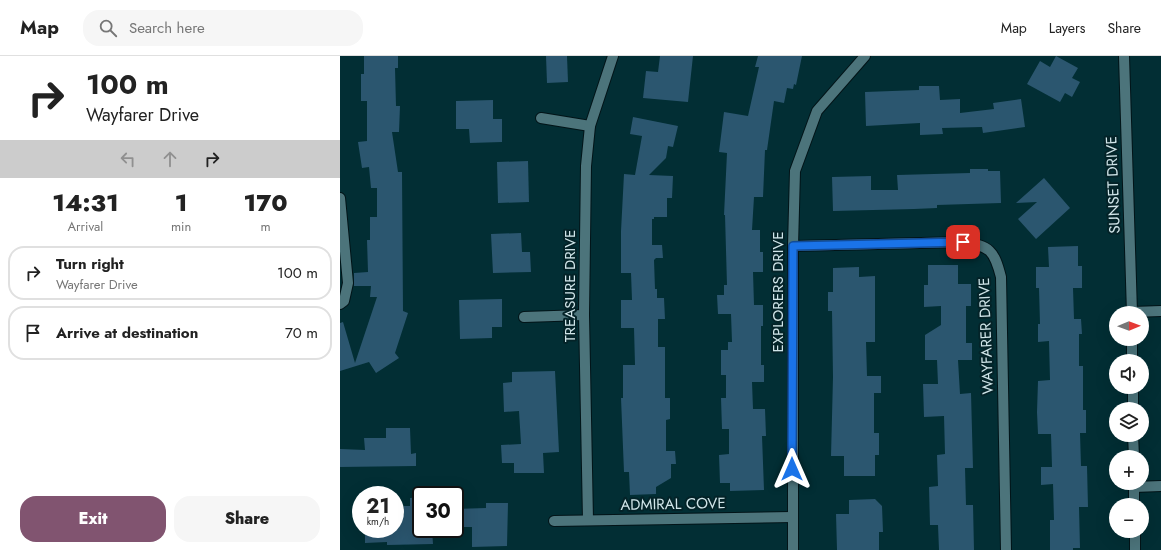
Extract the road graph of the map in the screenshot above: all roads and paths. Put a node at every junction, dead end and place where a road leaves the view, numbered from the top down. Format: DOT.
graph roads {
  1 [pos="613,56"];
  2 [pos="866,56"];
  3 [pos="1124,56"];
  4 [pos="541,118"];
  5 [pos="590,126"];
  6 [pos="340,198"];
  7 [pos="793,246"];
  8 [pos="340,304"];
  9 [pos="1132,306"];
  10 [pos="1161,311"];
  11 [pos="1149,312"];
  12 [pos="584,315"];
  13 [pos="524,317"];
  14 [pos="1149,486"];
  15 [pos="1161,486"];
  16 [pos="792,517"];
  17 [pos="588,520"];
  18 [pos="554,521"];
  19 [pos="1135,538"];
  20 [pos="793,550"];
  21 [pos="1006,550"];
  22 [pos="1135,550"];
  1 -- 5 [label="street, TREASURE DRIVE"];
  2 -- 7 [label="street, EXPLORERS DRIVE"];
  3 -- 9 [label="street, SUNSET DRIVE"];
  4 -- 5 [label="street"];
  5 -- 12 [label="street, TREASURE DRIVE"];
  6 -- 8 [label="street"];
  7 -- 16 [label="street, EXPLORERS DRIVE"];
  7 -- 21 [label="street, WAYFARER DRIVE"];
  10 -- 11 [label="street"];
  12 -- 13 [label="street"];
  12 -- 17 [label="street, TREASURE DRIVE"];
  14 -- 15 [label="street"];
  16 -- 17 [label="street, ADMIRAL COVE"];
  16 -- 20 [label="street, EXPLORERS DRIVE"];
  17 -- 18 [label="street, ADMIRAL COVE"];
  19 -- 22 [label="street"];
}
